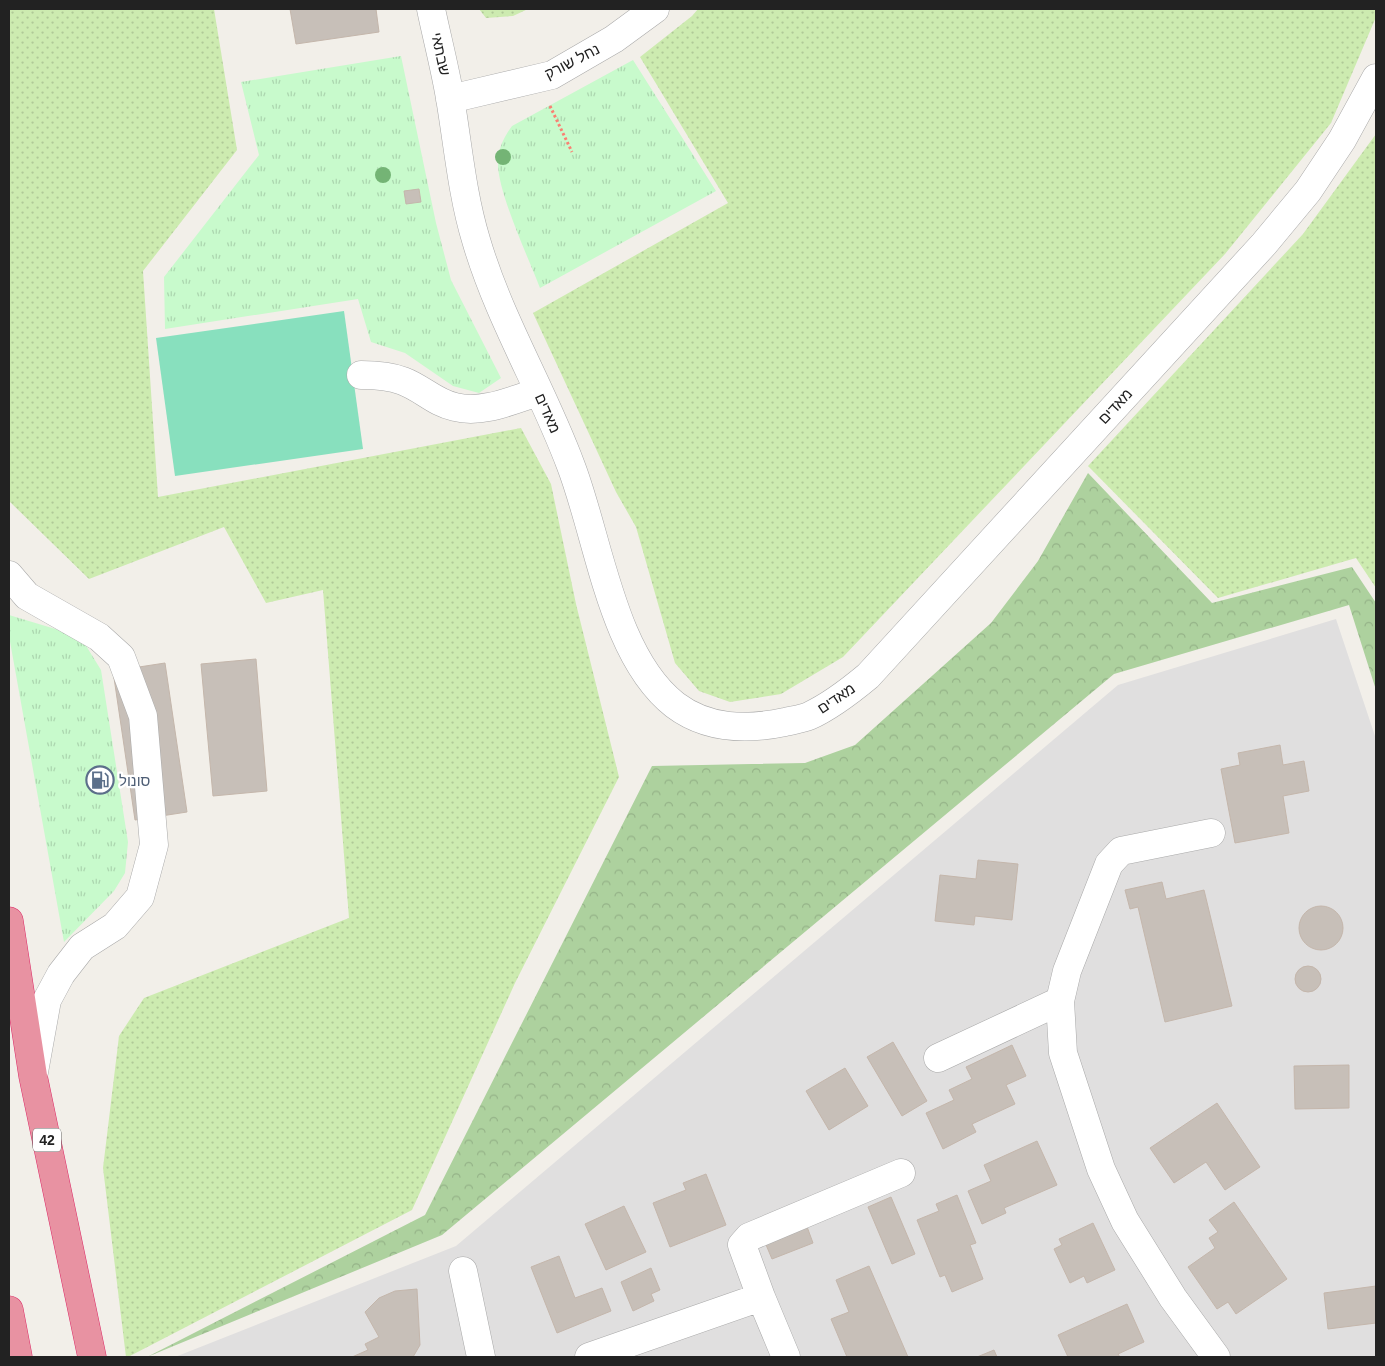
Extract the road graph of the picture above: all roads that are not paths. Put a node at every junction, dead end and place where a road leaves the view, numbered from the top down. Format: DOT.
graph roads {
  1 [pos="431,9"];
  2 [pos="655,9"];
  3 [pos="1376,78"];
  4 [pos="450,99"];
  5 [pos="361,375"];
  6 [pos="538,392"];
  7 [pos="9,575"];
  8 [pos="1211,833"];
  9 [pos="9,921"];
  10 [pos="1060,1001"];
  11 [pos="938,1058"];
  12 [pos="33,1076"];
  13 [pos="901,1173"];
  14 [pos="463,1271"];
  15 [pos="761,1297"];
  16 [pos="9,1310"];
  17 [pos="18,1357"];
  18 [pos="92,1357"];
  19 [pos="481,1357"];
  20 [pos="590,1357"];
  21 [pos="786,1357"];
  22 [pos="1216,1357"];
  1 -- 4 [label="street, שבתאי"];
  2 -- 4 [label="street, נחל שורק"];
  3 -- 6 [label="street, מאדים"];
  4 -- 6 [label="street, מאדים"];
  5 -- 6 [label="street"];
  7 -- 12 [label="street"];
  8 -- 10 [label="street"];
  9 -- 12 [label="highway, 42"];
  10 -- 11 [label="street"];
  10 -- 22 [label="street"];
  12 -- 18 [label="highway, 42"];
  13 -- 15 [label="street"];
  14 -- 19 [label="street"];
  15 -- 20 [label="street"];
  15 -- 21 [label="street"];
  16 -- 17 [label="highway"];
}
